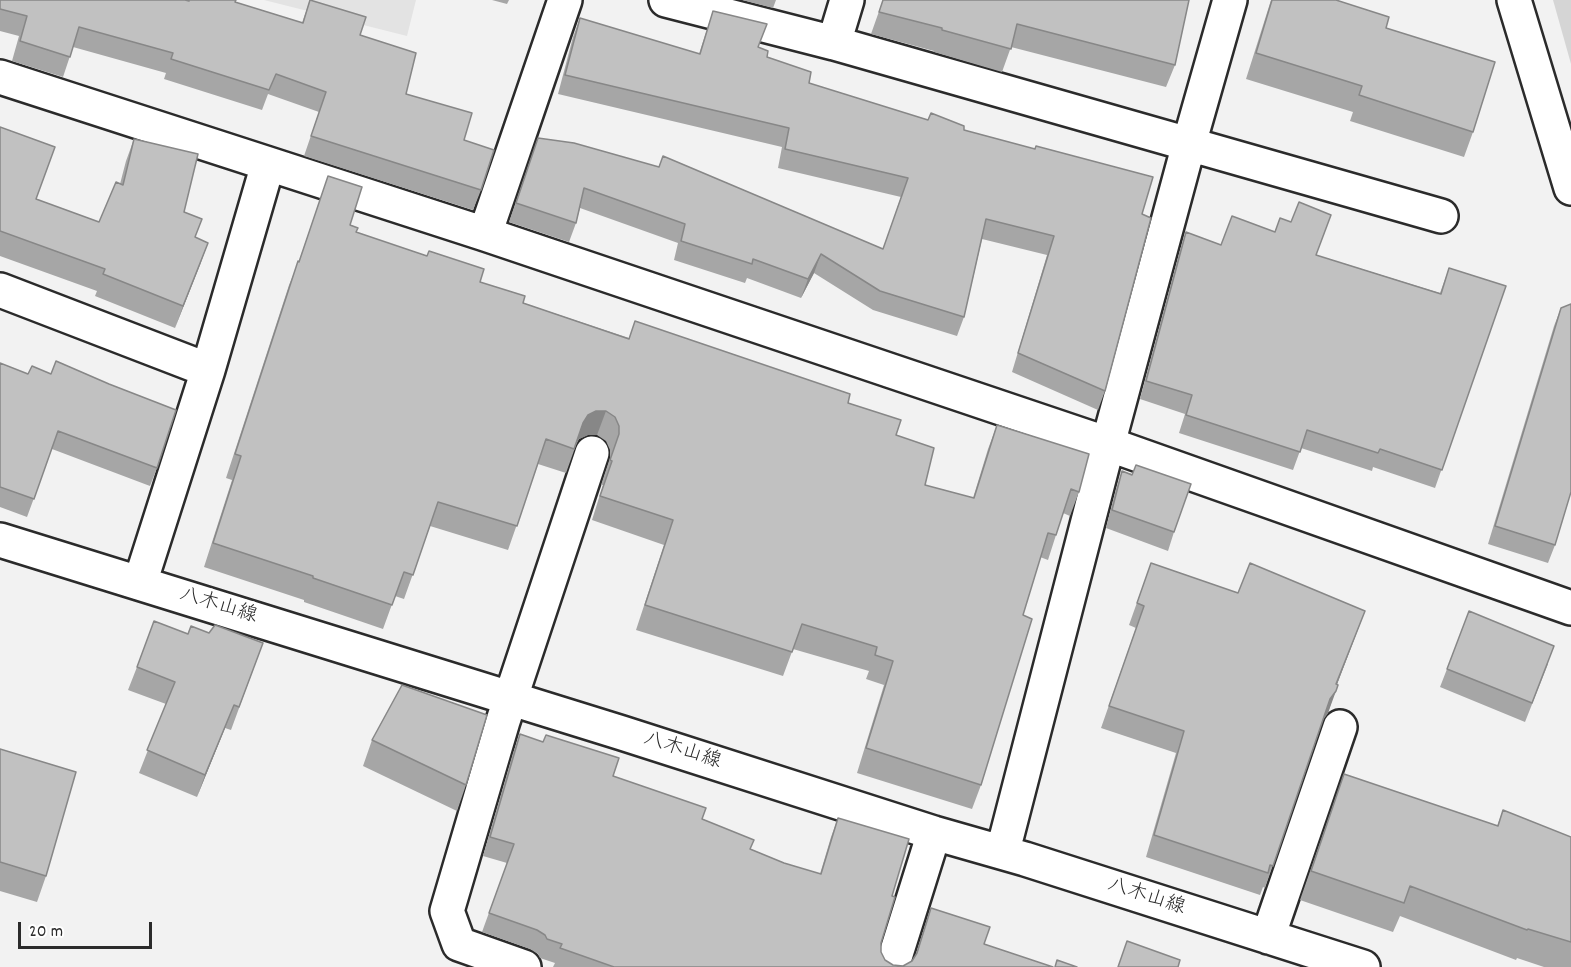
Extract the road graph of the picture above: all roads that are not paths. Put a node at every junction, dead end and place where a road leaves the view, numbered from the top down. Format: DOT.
graph roads {
  1 [pos="565,0"];
  2 [pos="666,0"];
  3 [pos="847,0"];
  4 [pos="1230,0"];
  5 [pos="1514,0"];
  6 [pos="834,43"];
  7 [pos="0,77"];
  8 [pos="1189,144"];
  9 [pos="268,164"];
  10 [pos="1571,188"];
  11 [pos="1442,216"];
  12 [pos="485,234"];
  13 [pos="0,290"];
  14 [pos="208,370"];
  15 [pos="1108,444"];
  16 [pos="592,453"];
  17 [pos="0,540"];
  18 [pos="140,583"];
  19 [pos="1571,608"];
  20 [pos="511,699"];
  21 [pos="1340,727"];
  22 [pos="934,833"];
  23 [pos="1002,852"];
  24 [pos="1268,937"];
  25 [pos="524,967"];
  26 [pos="892,967"];
  27 [pos="1363,967"];
  1 -- 12 [label="street"];
  2 -- 6 [label="street"];
  3 -- 6 [label="street"];
  4 -- 8 [label="street"];
  5 -- 10 [label="street"];
  6 -- 8 [label="street"];
  7 -- 9 [label="street"];
  8 -- 11 [label="street"];
  8 -- 15 [label="street"];
  9 -- 12 [label="street"];
  9 -- 14 [label="street"];
  12 -- 15 [label="street"];
  13 -- 14 [label="street"];
  14 -- 18 [label="street"];
  15 -- 19 [label="street"];
  15 -- 23 [label="street"];
  16 -- 20 [label="street"];
  17 -- 18 [label="street, 八木山線"];
  18 -- 20 [label="street, 八木山線"];
  20 -- 22 [label="street, 八木山線"];
  20 -- 25 [label="street"];
  21 -- 24 [label="street"];
  22 -- 23 [label="street, 八木山線"];
  22 -- 26 [label="street"];
  23 -- 24 [label="street, 八木山線"];
  24 -- 27 [label="street, 八木山線"];
}
